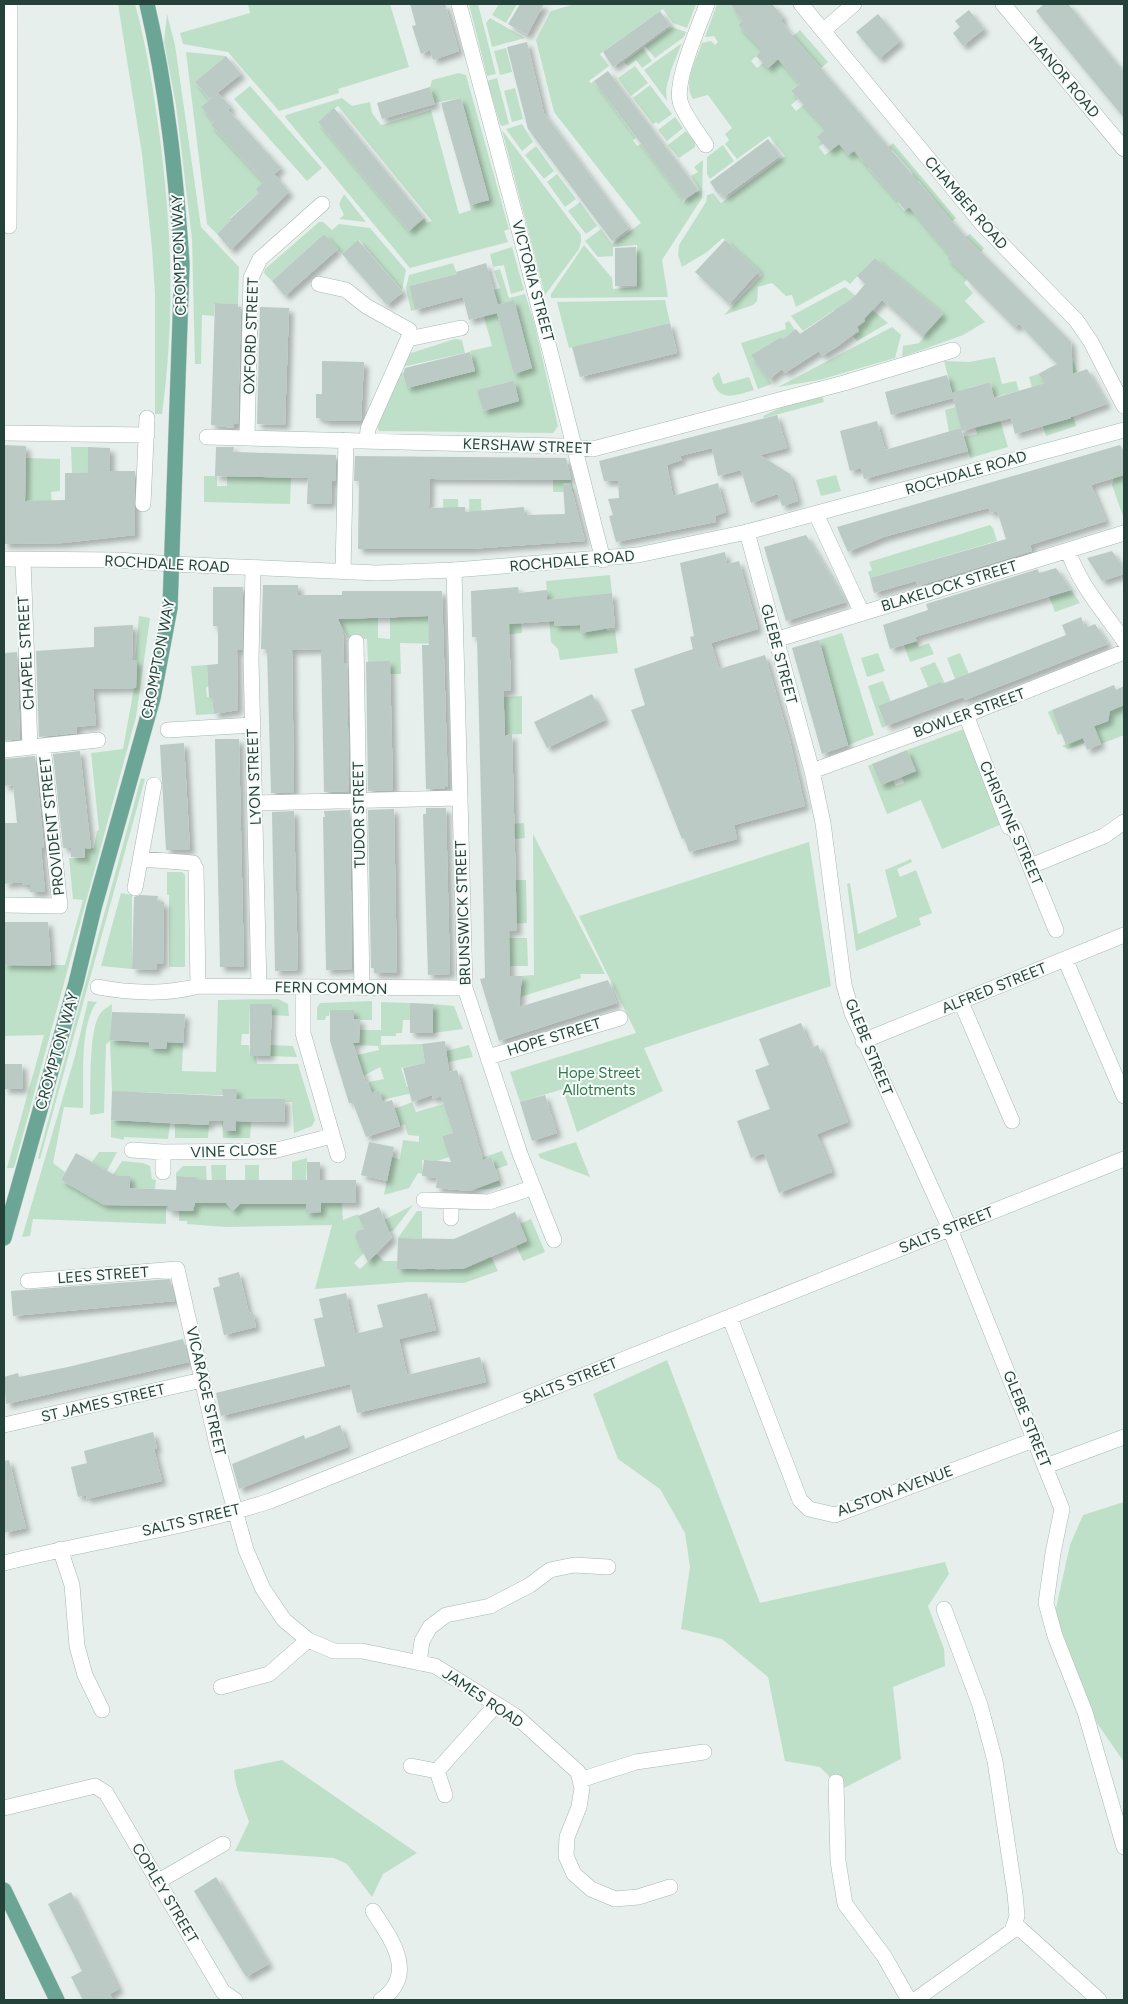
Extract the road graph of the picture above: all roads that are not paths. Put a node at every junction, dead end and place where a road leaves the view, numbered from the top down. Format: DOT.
graph roads {
  1 [pos="10,4"];
  2 [pos="147,4"];
  3 [pos="459,4"];
  4 [pos="708,4"];
  5 [pos="800,4"];
  6 [pos="854,4"];
  7 [pos="1003,4"];
  8 [pos="824,31"];
  9 [pos="706,145"];
  10 [pos="1124,149"];
  11 [pos="322,204"];
  12 [pos="9,226"];
  13 [pos="320,284"];
  14 [pos="461,328"];
  15 [pos="408,339"];
  16 [pos="953,350"];
  17 [pos="1124,406"];
  18 [pos="147,418"];
  19 [pos="1124,430"];
  20 [pos="4,433"];
  21 [pos="146,435"];
  22 [pos="206,437"];
  23 [pos="247,437"];
  24 [pos="346,440"];
  25 [pos="367,441"];
  26 [pos="575,448"];
  27 [pos="144,504"];
  28 [pos="816,514"];
  29 [pos="747,532"];
  30 [pos="1124,533"];
  31 [pos="1068,550"];
  32 [pos="4,560"];
  33 [pos="23,560"];
  34 [pos="603,560"];
  35 [pos="172,564"];
  36 [pos="253,568"];
  37 [pos="454,570"];
  38 [pos="343,571"];
  39 [pos="862,613"];
  40 [pos="775,640"];
  41 [pos="1124,641"];
  42 [pos="356,642"];
  43 [pos="1124,652"];
  44 [pos="966,715"];
  45 [pos="253,724"];
  46 [pos="168,730"];
  47 [pos="98,740"];
  48 [pos="36,746"];
  49 [pos="4,750"];
  50 [pos="812,771"];
  51 [pos="154,786"];
  52 [pos="459,798"];
  53 [pos="359,800"];
  54 [pos="256,803"];
  55 [pos="1124,822"];
  56 [pos="142,860"];
  57 [pos="1031,866"];
  58 [pos="135,888"];
  59 [pos="4,905"];
  60 [pos="1056,930"];
  61 [pos="1124,935"];
  62 [pos="1065,959"];
  63 [pos="198,986"];
  64 [pos="98,987"];
  65 [pos="259,987"];
  66 [pos="303,988"];
  67 [pos="362,988"];
  68 [pos="465,988"];
  69 [pos="961,1002"];
  70 [pos="620,1018"];
  71 [pos="863,1041"];
  72 [pos="488,1057"];
  73 [pos="1124,1096"];
  74 [pos="1012,1121"];
  75 [pos="332,1136"];
  76 [pos="132,1150"];
  77 [pos="163,1152"];
  78 [pos="338,1156"];
  79 [pos="1124,1159"];
  80 [pos="163,1172"];
  81 [pos="532,1188"];
  82 [pos="424,1200"];
  83 [pos="451,1201"];
  84 [pos="451,1218"];
  85 [pos="950,1229"];
  86 [pos="4,1238"];
  87 [pos="554,1240"];
  88 [pos="177,1269"];
  89 [pos="28,1281"];
  90 [pos="730,1318"];
  91 [pos="202,1380"];
  92 [pos="4,1425"];
  93 [pos="1124,1437"];
  94 [pos="1036,1439"];
  95 [pos="1046,1466"];
  96 [pos="236,1512"];
  97 [pos="60,1549"];
  98 [pos="4,1563"];
  99 [pos="608,1566"];
  100 [pos="944,1609"];
  101 [pos="308,1640"];
  102 [pos="419,1663"];
  103 [pos="221,1686"];
  104 [pos="496,1705"];
  105 [pos="102,1710"];
  106 [pos="704,1752"];
  107 [pos="411,1766"];
  108 [pos="437,1771"];
  109 [pos="580,1780"];
  110 [pos="836,1782"];
  111 [pos="445,1795"];
  112 [pos="4,1808"];
  113 [pos="222,1844"];
  114 [pos="1124,1847"];
  115 [pos="157,1882"];
  116 [pos="670,1887"];
  117 [pos="4,1890"];
  118 [pos="373,1911"];
  119 [pos="1015,1924"];
  120 [pos="57,2000"];
  121 [pos="235,2000"];
  122 [pos="381,2000"];
  123 [pos="909,2000"];
  124 [pos="915,2000"];
  125 [pos="1099,2000"];
  1 -- 12 [label="street"];
  2 -- 35 [label="main road, CROMPTON WAY"];
  3 -- 26 [label="street, VICTORIA STREET"];
  4 -- 9 [label="street"];
  5 -- 8 [label="street, CHAMBER ROAD"];
  6 -- 8 [label="street"];
  7 -- 10 [label="street, MANOR ROAD"];
  8 -- 17 [label="street, CHAMBER ROAD"];
  11 -- 23 [label="street, OXFORD STREET"];
  13 -- 15 [label="street"];
  14 -- 15 [label="street"];
  15 -- 25 [label="street"];
  16 -- 26 [label="street, KERSHAW STREET"];
  18 -- 21 [label="street"];
  19 -- 28 [label="street, ROCHDALE ROAD"];
  20 -- 21 [label="street"];
  21 -- 27 [label="street"];
  22 -- 23 [label="street, KERSHAW STREET"];
  23 -- 24 [label="street, KERSHAW STREET"];
  24 -- 25 [label="street, KERSHAW STREET"];
  24 -- 38 [label="street"];
  25 -- 26 [label="street, KERSHAW STREET"];
  26 -- 34 [label="street, VICTORIA STREET"];
  28 -- 29 [label="street, ROCHDALE ROAD"];
  28 -- 39 [label="street"];
  29 -- 34 [label="street, ROCHDALE ROAD"];
  29 -- 40 [label="street, GLEBE STREET"];
  30 -- 31 [label="street, BLAKELOCK STREET"];
  31 -- 39 [label="street, BLAKELOCK STREET"];
  31 -- 41 [label="street"];
  32 -- 33 [label="street, ROCHDALE ROAD"];
  33 -- 35 [label="street, ROCHDALE ROAD"];
  33 -- 48 [label="street, CHAPEL STREET"];
  34 -- 37 [label="street, ROCHDALE ROAD"];
  35 -- 36 [label="street, ROCHDALE ROAD"];
  35 -- 86 [label="main road, CROMPTON WAY"];
  36 -- 38 [label="street, ROCHDALE ROAD"];
  36 -- 45 [label="street, LYON STREET"];
  37 -- 38 [label="street, ROCHDALE ROAD"];
  37 -- 52 [label="street, BRUNSWICK STREET"];
  39 -- 40 [label="street, BLAKELOCK STREET"];
  40 -- 50 [label="street, GLEBE STREET"];
  42 -- 53 [label="street, TUDOR STREET"];
  43 -- 44 [label="street, BOWLER STREET"];
  44 -- 50 [label="street, BOWLER STREET"];
  44 -- 57 [label="street, CHRISTINE STREET"];
  45 -- 46 [label="street"];
  45 -- 54 [label="street, LYON STREET"];
  47 -- 48 [label="street"];
  48 -- 49 [label="street"];
  48 -- 59 [label="street, PROVIDENT STREET"];
  50 -- 71 [label="street, GLEBE STREET"];
  51 -- 56 [label="street"];
  52 -- 53 [label="street"];
  52 -- 68 [label="street, BRUNSWICK STREET"];
  53 -- 54 [label="street"];
  53 -- 67 [label="street, TUDOR STREET"];
  54 -- 65 [label="street, LYON STREET"];
  55 -- 57 [label="street"];
  56 -- 58 [label="street"];
  56 -- 63 [label="street"];
  57 -- 60 [label="street, CHRISTINE STREET"];
  61 -- 62 [label="street, ALFRED STREET"];
  62 -- 69 [label="street, ALFRED STREET"];
  62 -- 73 [label="street"];
  63 -- 64 [label="street, FERN COMMON"];
  63 -- 65 [label="street, FERN COMMON"];
  65 -- 66 [label="street, FERN COMMON"];
  66 -- 67 [label="street, FERN COMMON"];
  66 -- 75 [label="street"];
  67 -- 68 [label="street, FERN COMMON"];
  68 -- 72 [label="street, BRUNSWICK STREET"];
  69 -- 71 [label="street, ALFRED STREET"];
  69 -- 74 [label="street"];
  70 -- 72 [label="street, HOPE STREET"];
  71 -- 85 [label="street, GLEBE STREET"];
  72 -- 81 [label="street, BRUNSWICK STREET"];
  75 -- 77 [label="street, VINE CLOSE"];
  75 -- 78 [label="street"];
  76 -- 77 [label="street, VINE CLOSE"];
  77 -- 80 [label="street"];
  79 -- 85 [label="street, SALTS STREET"];
  81 -- 83 [label="street"];
  81 -- 87 [label="street, BRUNSWICK STREET"];
  82 -- 83 [label="street"];
  83 -- 84 [label="street"];
  85 -- 90 [label="street, SALTS STREET"];
  85 -- 94 [label="street, GLEBE STREET"];
  88 -- 89 [label="street, LEES STREET"];
  88 -- 91 [label="street, VICARAGE STREET"];
  90 -- 94 [label="street, ALSTON AVENUE"];
  90 -- 96 [label="street, SALTS STREET"];
  91 -- 92 [label="street, ST JAMES STREET"];
  91 -- 96 [label="street, VICARAGE STREET"];
  93 -- 95 [label="street"];
  94 -- 95 [label="street, GLEBE STREET"];
  95 -- 114 [label="street, GLEBE STREET"];
  96 -- 97 [label="street, SALTS STREET"];
  96 -- 101 [label="street, JAMES ROAD"];
  97 -- 98 [label="street, SALTS STREET"];
  97 -- 105 [label="street"];
  99 -- 102 [label="street"];
  100 -- 119 [label="street"];
  101 -- 102 [label="street, JAMES ROAD"];
  101 -- 103 [label="street"];
  102 -- 104 [label="street, JAMES ROAD"];
  104 -- 108 [label="street"];
  104 -- 109 [label="street, JAMES ROAD"];
  106 -- 109 [label="street"];
  107 -- 108 [label="street"];
  108 -- 111 [label="street"];
  109 -- 116 [label="street"];
  110 -- 123 [label="street"];
  112 -- 115 [label="street, COPLEY STREET"];
  113 -- 115 [label="street"];
  115 -- 121 [label="street, COPLEY STREET"];
  117 -- 120 [label="main road"];
  118 -- 122 [label="street"];
  119 -- 124 [label="street"];
  119 -- 125 [label="street"];
}
